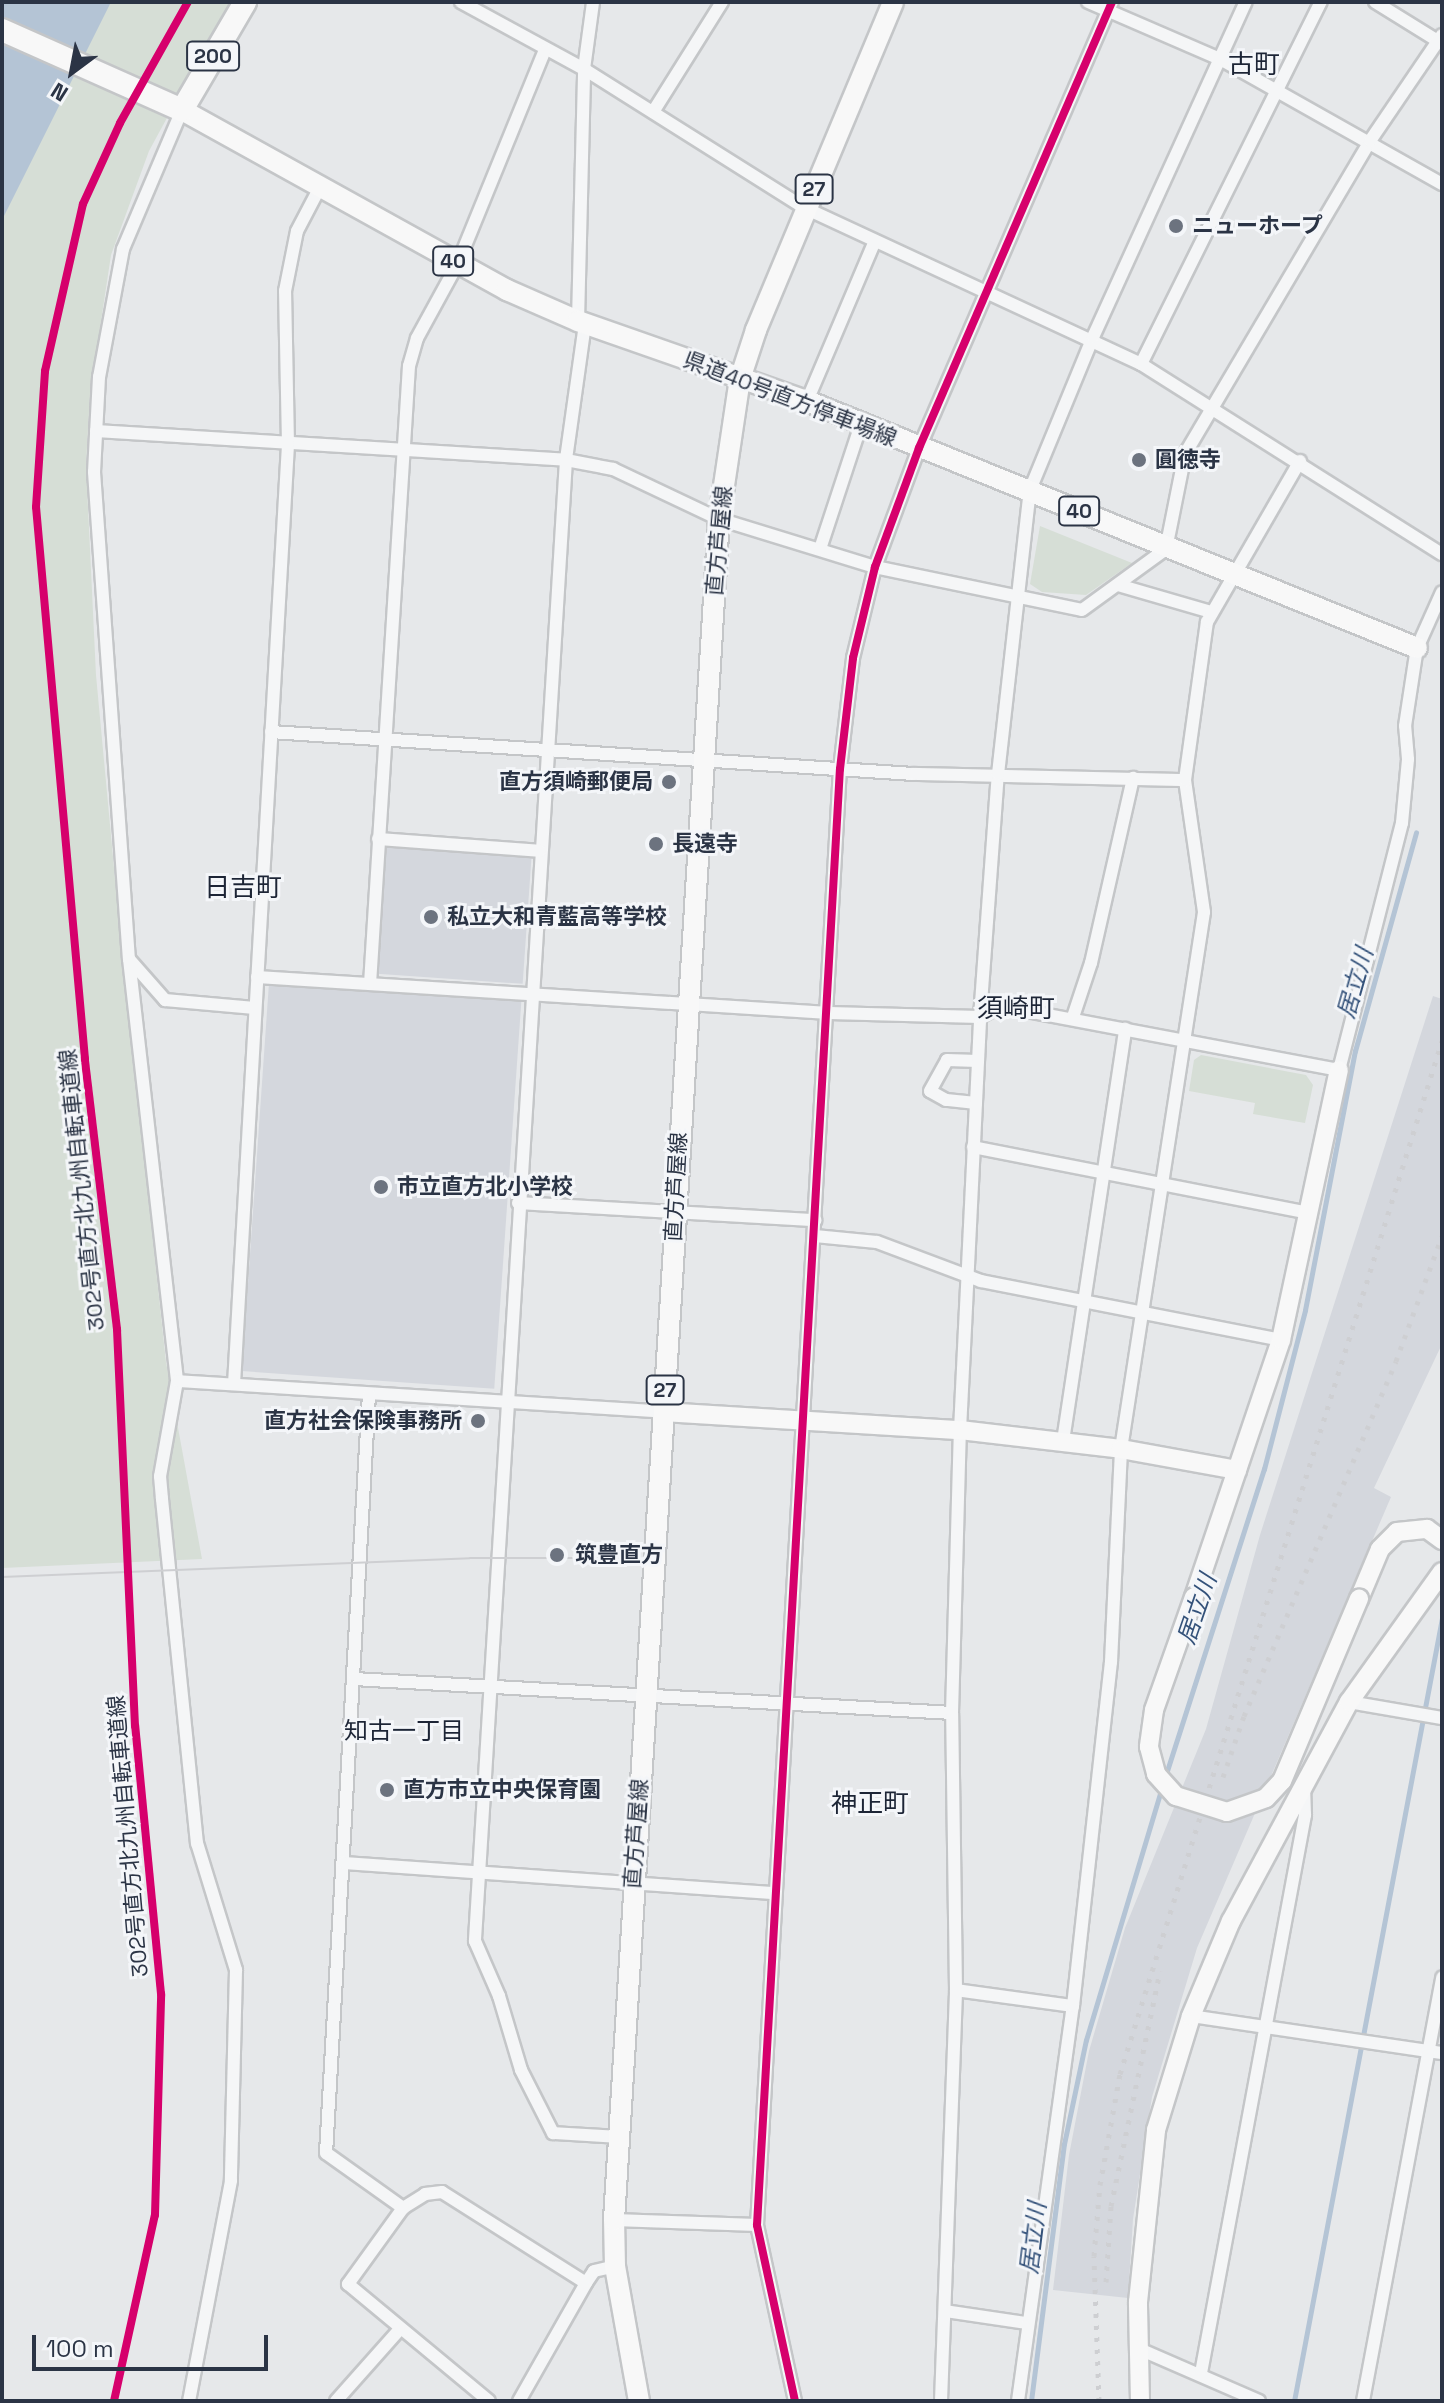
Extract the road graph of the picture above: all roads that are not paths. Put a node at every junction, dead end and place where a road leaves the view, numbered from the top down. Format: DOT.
graph roads {
  1 [pos="245,2"];
  2 [pos="461,2"];
  3 [pos="593,2"];
  4 [pos="722,2"];
  5 [pos="893,2"];
  6 [pos="1088,2"];
  7 [pos="1246,2"];
  8 [pos="1321,2"];
  9 [pos="1375,2"];
  10 [pos="1110,6"];
  11 [pos="2,30"];
  12 [pos="1440,38"];
  13 [pos="545,50"];
  14 [pos="1222,60"];
  15 [pos="584,69"];
  16 [pos="1276,89"];
  17 [pos="173,105"];
  18 [pos="653,112"];
  19 [pos="1370,141"];
  20 [pos="1442,184"];
  21 [pos="320,187"];
  22 [pos="805,208"];
  23 [pos="874,243"];
  24 [pos="458,263"];
  25 [pos="986,293"];
  26 [pos="581,322"];
  27 [pos="1093,337"];
  28 [pos="1141,364"];
  29 [pos="740,379"];
  30 [pos="807,401"];
  31 [pos="1212,406"];
  32 [pos="861,424"];
  33 [pos="96,431"];
  34 [pos="288,445"];
  35 [pos="919,448"];
  36 [pos="401,451"];
  37 [pos="566,460"];
  38 [pos="1300,461"];
  39 [pos="1030,490"];
  40 [pos="719,519"];
  41 [pos="820,549"];
  42 [pos="1166,549"];
  43 [pos="1442,554"];
  44 [pos="875,567"];
  45 [pos="1231,573"];
  46 [pos="1118,585"];
  47 [pos="1442,592"];
  48 [pos="1019,601"];
  49 [pos="1211,612"];
  50 [pos="1417,648"];
  51 [pos="271,732"];
  52 [pos="384,739"];
  53 [pos="548,750"];
  54 [pos="703,762"];
  55 [pos="840,769"];
  56 [pos="998,774"];
  57 [pos="1133,778"];
  58 [pos="1185,780"];
  59 [pos="378,839"];
  60 [pos="540,851"];
  61 [pos="129,959"];
  62 [pos="257,977"];
  63 [pos="370,984"];
  64 [pos="529,996"];
  65 [pos="687,1007"];
  66 [pos="255,1008"];
  67 [pos="829,1013"];
  68 [pos="980,1017"];
  69 [pos="1073,1017"];
  70 [pos="1125,1029"];
  71 [pos="1184,1042"];
  72 [pos="978,1061"];
  73 [pos="1339,1070"];
  74 [pos="976,1103"];
  75 [pos="973,1147"];
  76 [pos="1102,1173"];
  77 [pos="1163,1185"];
  78 [pos="518,1203"];
  79 [pos="674,1212"];
  80 [pos="1308,1213"];
  81 [pos="816,1220"];
  82 [pos="815,1236"];
  83 [pos="967,1277"];
  84 [pos="1084,1302"];
  85 [pos="1141,1314"];
  86 [pos="1281,1340"];
  87 [pos="177,1381"];
  88 [pos="234,1384"];
  89 [pos="369,1394"];
  90 [pos="504,1403"];
  91 [pos="663,1412"];
  92 [pos="803,1419"];
  93 [pos="960,1430"];
  94 [pos="1063,1441"];
  95 [pos="1121,1449"];
  96 [pos="1237,1470"];
  97 [pos="1442,1540"];
  98 [pos="1442,1572"];
  99 [pos="354,1679"];
  100 [pos="488,1686"];
  101 [pos="646,1695"];
  102 [pos="1349,1702"];
  103 [pos="785,1704"];
  104 [pos="952,1713"];
  105 [pos="1442,1718"];
  106 [pos="1304,1784"];
  107 [pos="343,1863"];
  108 [pos="479,1872"];
  109 [pos="632,1884"];
  110 [pos="773,1893"];
  111 [pos="1442,1977"];
  112 [pos="956,1990"];
  113 [pos="1073,2006"];
  114 [pos="1191,2016"];
  115 [pos="1266,2027"];
  116 [pos="1428,2052"];
  117 [pos="1442,2053"];
  118 [pos="618,2137"];
  119 [pos="403,2208"];
  120 [pos="614,2220"];
  121 [pos="757,2225"];
  122 [pos="615,2266"];
  123 [pos="586,2283"];
  124 [pos="945,2311"];
  125 [pos="1026,2323"];
  126 [pos="399,2330"];
  127 [pos="1137,2348"];
  128 [pos="1201,2373"];
  129 [pos="189,2401"];
  130 [pos="336,2401"];
  131 [pos="489,2401"];
  132 [pos="519,2401"];
  133 [pos="639,2401"];
  134 [pos="795,2401"];
  135 [pos="941,2401"];
  136 [pos="1018,2401"];
  137 [pos="1140,2401"];
  138 [pos="1259,2401"];
  139 [pos="1363,2401"];
  1 -- 17 [label="highway, 200"];
  2 -- 13 [label="street"];
  3 -- 15 [label="street"];
  4 -- 18 [label="street"];
  5 -- 22 [label="main road, 直方芦屋線 / 27"];
  6 -- 10 [label="street"];
  7 -- 14 [label="street"];
  8 -- 16 [label="street"];
  9 -- 12 [label="street"];
  10 -- 14 [label="street"];
  10 -- 25 [label="street"];
  11 -- 17 [label="highway"];
  12 -- 19 [label="street"];
  13 -- 15 [label="street"];
  13 -- 24 [label="street"];
  14 -- 16 [label="street"];
  14 -- 27 [label="street"];
  15 -- 18 [label="street"];
  15 -- 26 [label="street"];
  16 -- 19 [label="street"];
  16 -- 28 [label="street"];
  17 -- 21 [label="main road, 県道40号直方停車場線 / 40"];
  17 -- 33 [label="street"];
  18 -- 22 [label="street"];
  19 -- 20 [label="street"];
  19 -- 31 [label="street"];
  21 -- 24 [label="main road, 県道40号直方停車場線 / 40"];
  21 -- 34 [label="street"];
  22 -- 23 [label="street"];
  22 -- 29 [label="main road, 直方芦屋線 / 27"];
  23 -- 25 [label="street"];
  23 -- 30 [label="street"];
  24 -- 26 [label="main road, 県道40号直方停車場線 / 40"];
  24 -- 36 [label="street"];
  25 -- 27 [label="street"];
  25 -- 35 [label="street"];
  26 -- 29 [label="main road, 県道40号直方停車場線 / 40"];
  26 -- 37 [label="street"];
  27 -- 28 [label="street"];
  27 -- 39 [label="street"];
  28 -- 31 [label="street"];
  29 -- 30 [label="main road, 県道40号直方停車場線 / 40"];
  29 -- 40 [label="main road, 直方芦屋線 / 27"];
  30 -- 32 [label="main road, 県道40号直方停車場線 / 40"];
  31 -- 38 [label="street"];
  31 -- 42 [label="street"];
  32 -- 35 [label="main road, 県道40号直方停車場線 / 40"];
  32 -- 41 [label="street"];
  33 -- 34 [label="street"];
  33 -- 61 [label="street"];
  34 -- 36 [label="street"];
  34 -- 51 [label="street"];
  35 -- 39 [label="main road, 県道40号直方停車場線 / 40"];
  35 -- 44 [label="street"];
  36 -- 37 [label="street"];
  36 -- 52 [label="street"];
  37 -- 40 [label="street"];
  37 -- 53 [label="street"];
  38 -- 43 [label="street"];
  38 -- 45 [label="street"];
  39 -- 42 [label="main road, 県道40号直方停車場線 / 40"];
  39 -- 48 [label="street"];
  40 -- 41 [label="street"];
  40 -- 54 [label="main road, 直方芦屋線 / 27"];
  41 -- 44 [label="street"];
  42 -- 45 [label="main road, 県道40号直方停車場線 / 40"];
  42 -- 46 [label="street"];
  44 -- 48 [label="street"];
  44 -- 55 [label="street"];
  45 -- 49 [label="street"];
  45 -- 50 [label="main road, 県道40号直方停車場線 / 40"];
  46 -- 48 [label="street"];
  46 -- 49 [label="street"];
  47 -- 50 [label="street"];
  48 -- 56 [label="street"];
  49 -- 58 [label="street"];
  50 -- 73 [label="street"];
  51 -- 52 [label="street"];
  51 -- 62 [label="street"];
  52 -- 53 [label="street"];
  52 -- 59 [label="street"];
  53 -- 54 [label="street"];
  53 -- 60 [label="street"];
  54 -- 55 [label="street"];
  54 -- 65 [label="main road, 直方芦屋線 / 27"];
  55 -- 56 [label="street"];
  55 -- 67 [label="street"];
  56 -- 57 [label="street"];
  56 -- 68 [label="street"];
  57 -- 58 [label="street"];
  57 -- 69 [label="street"];
  58 -- 71 [label="street"];
  59 -- 60 [label="street"];
  59 -- 63 [label="street"];
  60 -- 64 [label="street"];
  61 -- 66 [label="street"];
  61 -- 87 [label="street"];
  62 -- 63 [label="street"];
  62 -- 66 [label="street"];
  63 -- 64 [label="street"];
  64 -- 65 [label="street"];
  64 -- 78 [label="street"];
  65 -- 67 [label="street"];
  65 -- 79 [label="main road, 直方芦屋線 / 27"];
  66 -- 88 [label="street"];
  67 -- 68 [label="street"];
  67 -- 81 [label="street"];
  68 -- 69 [label="street"];
  68 -- 72 [label="street"];
  69 -- 70 [label="street"];
  70 -- 71 [label="street"];
  70 -- 76 [label="street"];
  71 -- 73 [label="street"];
  71 -- 77 [label="street"];
  72 -- 74 [label="street"];
  72 -- 74 [label="street"];
  73 -- 80 [label="street"];
  74 -- 75 [label="street"];
  75 -- 76 [label="street"];
  75 -- 83 [label="street"];
  76 -- 77 [label="street"];
  76 -- 84 [label="street"];
  77 -- 80 [label="street"];
  77 -- 85 [label="street"];
  78 -- 79 [label="street"];
  78 -- 90 [label="street"];
  79 -- 81 [label="street"];
  79 -- 91 [label="main road, 直方芦屋線 / 27"];
  80 -- 86 [label="street"];
  81 -- 82 [label="street"];
  82 -- 83 [label="street"];
  82 -- 92 [label="street"];
  83 -- 84 [label="street"];
  83 -- 93 [label="street"];
  84 -- 85 [label="street"];
  84 -- 94 [label="street"];
  85 -- 86 [label="street"];
  85 -- 95 [label="street"];
  86 -- 96 [label="street"];
  87 -- 88 [label="street"];
  87 -- 129 [label="street"];
  88 -- 89 [label="street"];
  89 -- 90 [label="street"];
  89 -- 99 [label="street"];
  90 -- 91 [label="street"];
  90 -- 100 [label="street"];
  91 -- 92 [label="street"];
  91 -- 101 [label="main road, 直方芦屋線 / 27"];
  92 -- 93 [label="street"];
  92 -- 103 [label="street"];
  93 -- 94 [label="street"];
  93 -- 104 [label="street"];
  94 -- 95 [label="street"];
  95 -- 96 [label="street"];
  95 -- 113 [label="street"];
  96 -- 97 [label="street, bridge"];
  98 -- 102 [label="street"];
  99 -- 100 [label="street"];
  99 -- 107 [label="street"];
  100 -- 101 [label="street"];
  100 -- 108 [label="street"];
  101 -- 103 [label="street"];
  101 -- 109 [label="main road, 直方芦屋線 / 27"];
  102 -- 105 [label="street"];
  102 -- 106 [label="street"];
  103 -- 104 [label="street"];
  103 -- 110 [label="street"];
  104 -- 112 [label="street"];
  106 -- 114 [label="street"];
  106 -- 115 [label="street"];
  107 -- 108 [label="street"];
  107 -- 119 [label="street"];
  108 -- 109 [label="street"];
  108 -- 118 [label="street"];
  109 -- 110 [label="street"];
  109 -- 118 [label="main road, 直方芦屋線 / 27"];
  110 -- 121 [label="street"];
  111 -- 116 [label="street"];
  112 -- 113 [label="street"];
  112 -- 124 [label="street"];
  113 -- 125 [label="street"];
  114 -- 115 [label="street"];
  114 -- 127 [label="street"];
  115 -- 116 [label="street"];
  115 -- 128 [label="street"];
  116 -- 117 [label="street"];
  116 -- 139 [label="street"];
  118 -- 120 [label="main road, 直方芦屋線 / 27"];
  119 -- 123 [label="street"];
  119 -- 126 [label="street"];
  120 -- 121 [label="street"];
  120 -- 122 [label="main road, 直方芦屋線 / 27"];
  121 -- 134 [label="street"];
  122 -- 123 [label="street"];
  122 -- 133 [label="main road, 直方芦屋線 / 27"];
  123 -- 132 [label="street"];
  124 -- 125 [label="street"];
  124 -- 135 [label="street"];
  125 -- 136 [label="street"];
  126 -- 130 [label="street"];
  126 -- 131 [label="street"];
  127 -- 128 [label="street"];
  127 -- 137 [label="street"];
  128 -- 138 [label="street"];
}
